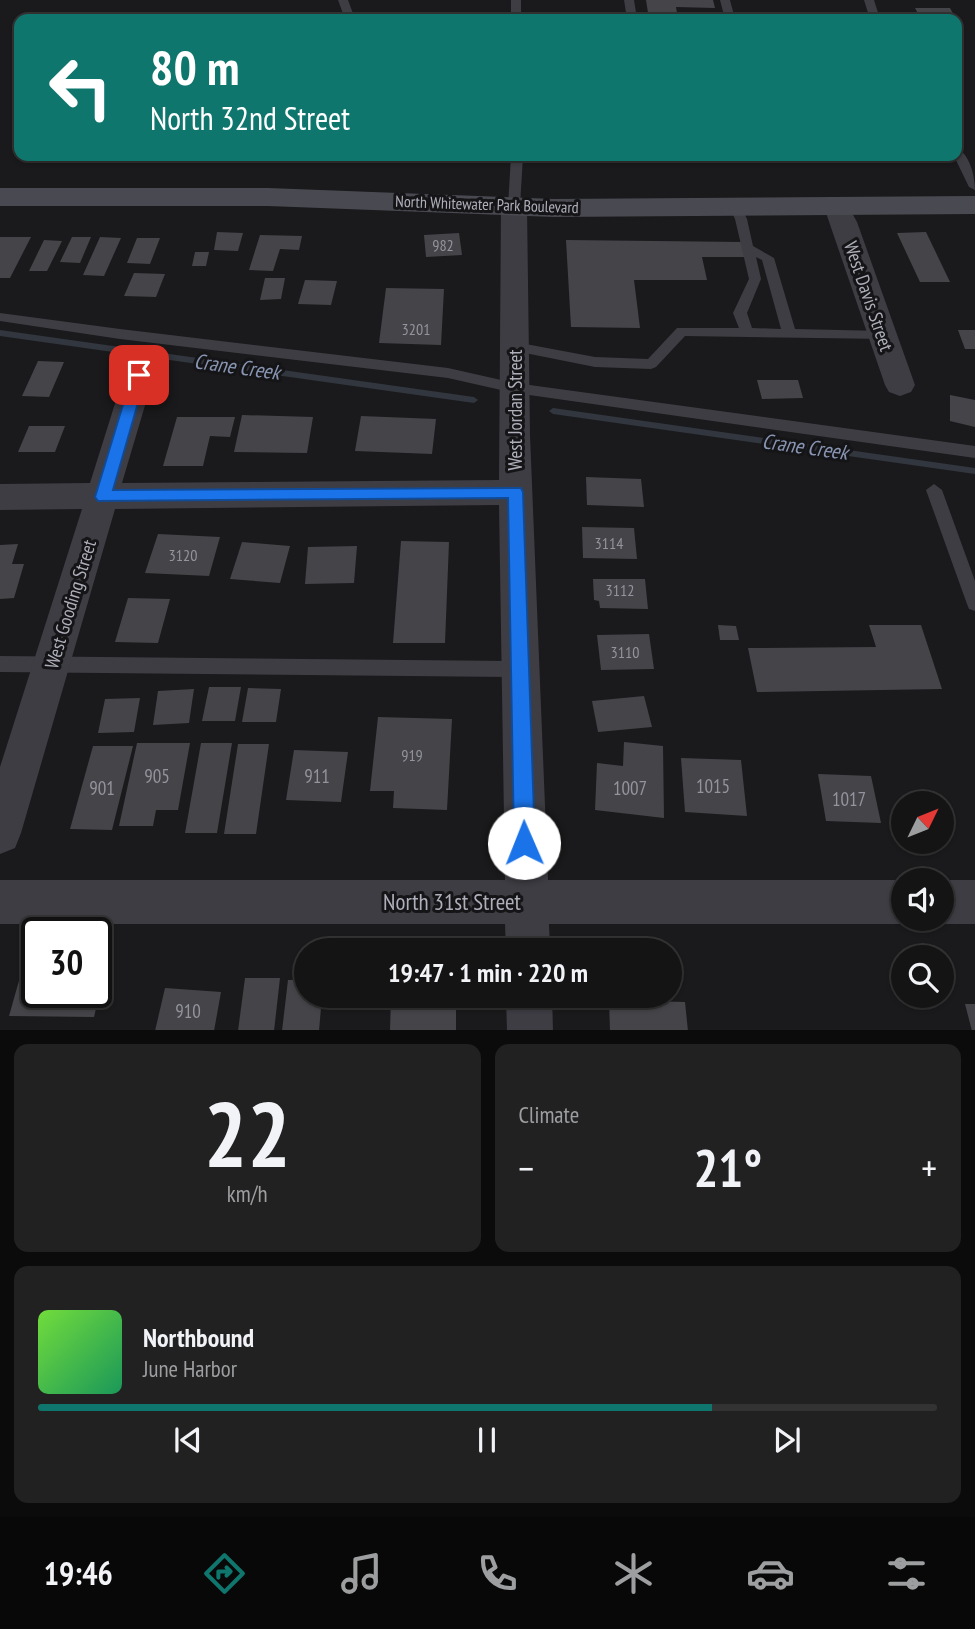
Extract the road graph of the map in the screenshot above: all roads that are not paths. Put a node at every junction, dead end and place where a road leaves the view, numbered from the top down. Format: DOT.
graph roads {
  1 [pos="962,161"];
  2 [pos="0,174"];
  3 [pos="516,182"];
  4 [pos="975,187"];
  5 [pos="0,197"];
  6 [pos="975,205"];
  7 [pos="735,206"];
  8 [pos="837,207"];
  9 [pos="748,248"];
  10 [pos="0,317"];
  11 [pos="747,332"];
  12 [pos="789,333"];
  13 [pos="883,336"];
  14 [pos="515,347"];
  15 [pos="139,375"];
  16 [pos="900,385"];
  17 [pos="515,388"];
  18 [pos="975,452"];
  19 [pos="934,490"];
  20 [pos="516,492"];
  21 [pos="0,497"];
  22 [pos="103,497"];
  23 [pos="975,604"];
  24 [pos="0,664"];
  25 [pos="52,664"];
  26 [pos="520,669"];
  27 [pos="0,832"];
  28 [pos="0,902"];
  29 [pos="527,902"];
  30 [pos="891,902"];
  31 [pos="954,902"];
  32 [pos="975,902"];
  33 [pos="528,938"];
  34 [pos="529,1008"];
  35 [pos="530,1030"];
  1 -- 4 [label="lane"];
  2 -- 3 [label="street, North Whitewater Park Boulevard"];
  3 -- 4 [label="street, North Whitewater Park Boulevard"];
  3 -- 5 [label="street, North Whitewater Park Boulevard"];
  3 -- 7 [label="street, North Whitewater Park Boulevard"];
  3 -- 14 [label="street, West Jordan Street"];
  6 -- 8 [label="street, North Whitewater Park Boulevard"];
  7 -- 8 [label="street, North Whitewater Park Boulevard"];
  7 -- 9 [label="lane"];
  8 -- 13 [label="street, West Davis Street"];
  9 -- 11 [label="lane"];
  9 -- 12 [label="lane"];
  10 -- 17 [label="lane"];
  11 -- 12 [label="lane"];
  11 -- 14 [label="lane"];
  12 -- 13 [label="lane"];
  13 -- 16 [label="street, West Davis Street"];
  14 -- 17 [label="street, West Jordan Street"];
  15 -- 22 [label="street, West Gooding Street"];
  17 -- 18 [label="lane"];
  17 -- 20 [label="street, West Jordan Street"];
  19 -- 23 [label="lane"];
  20 -- 22 [label="street"];
  20 -- 26 [label="street, West Jordan Street"];
  21 -- 22 [label="street"];
  22 -- 25 [label="street, West Gooding Street"];
  24 -- 25 [label="lane"];
  25 -- 26 [label="lane"];
  25 -- 27 [label="street, West Gooding Street"];
  26 -- 29 [label="street, West Jordan Street"];
  28 -- 29 [label="street, North 31st Street"];
  29 -- 30 [label="street, North 31st Street"];
  29 -- 33 [label="street, West Jordan Street"];
  31 -- 32 [label="street"];
  34 -- 35 [label="street"];
}
